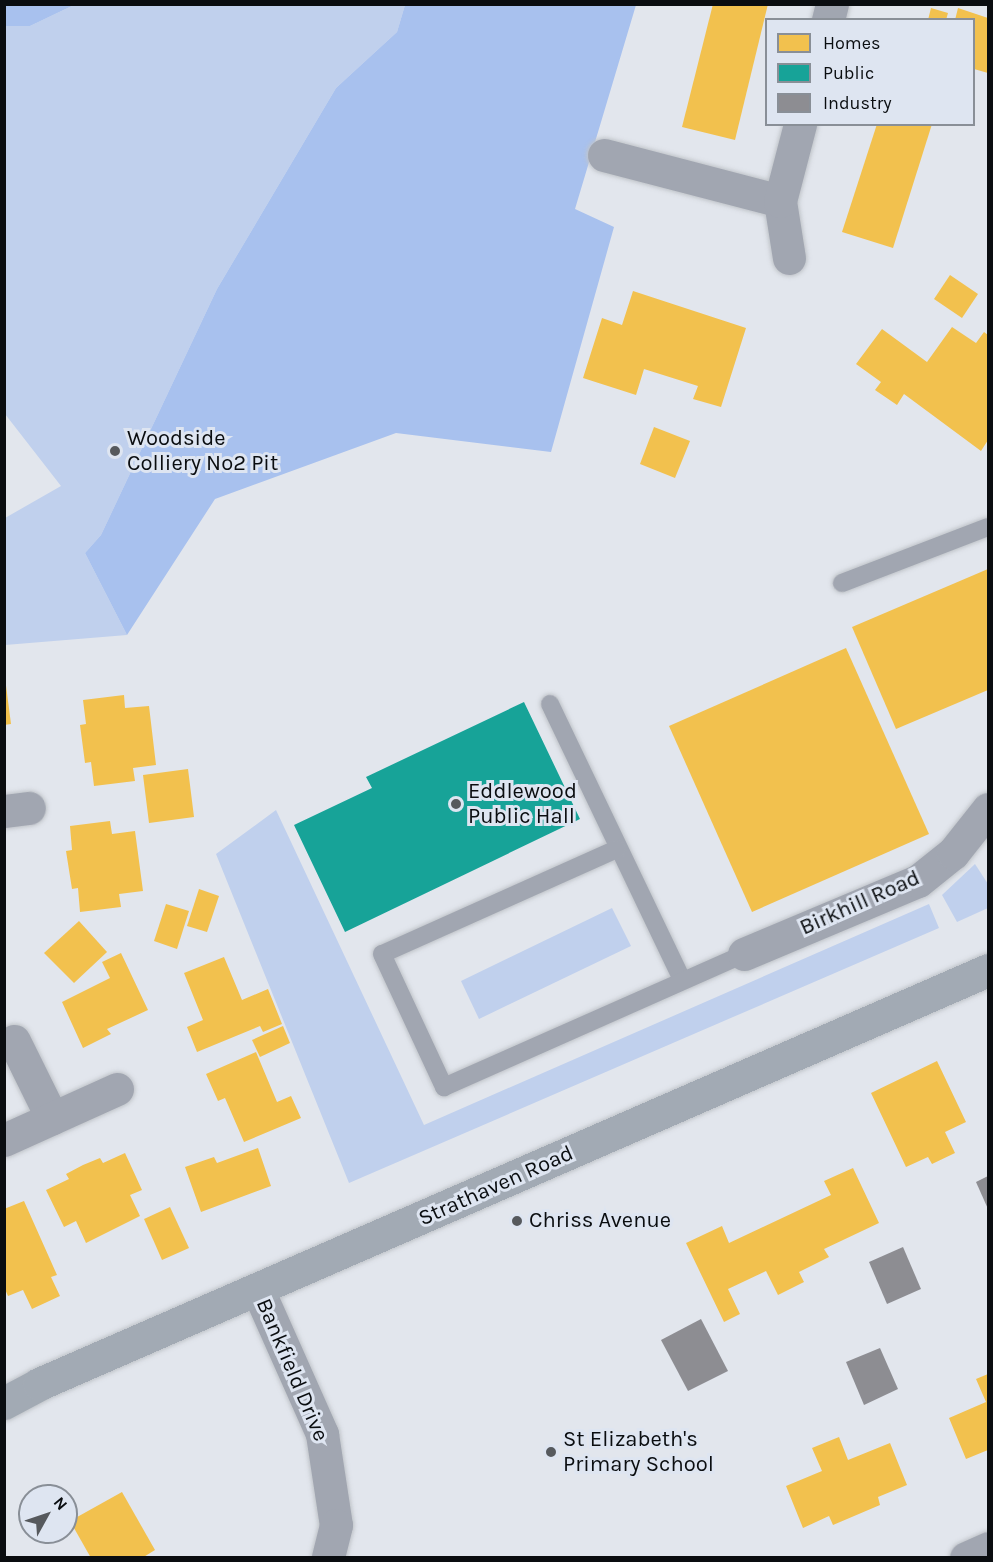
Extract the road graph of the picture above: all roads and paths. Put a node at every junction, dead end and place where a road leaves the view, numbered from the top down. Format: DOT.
graph roads {
  1 [pos="800,126"];
  2 [pos="604,155"];
  3 [pos="780,201"];
  4 [pos="789,258"];
  5 [pos="988,527"];
  6 [pos="842,583"];
  7 [pos="550,704"];
  8 [pos="988,808"];
  9 [pos="617,849"];
  10 [pos="744,954"];
  11 [pos="988,970"];
  12 [pos="682,980"];
  13 [pos="14,1041"];
  14 [pos="117,1089"];
  15 [pos="52,1118"];
  16 [pos="4,1140"];
  17 [pos="258,1290"];
  18 [pos="4,1403"];
  19 [pos="988,1548"];
  20 [pos="328,1557"];
  21 [pos="966,1557"];
  1 -- 3 [label="street"];
  2 -- 3 [label="street"];
  3 -- 4 [label="street"];
  5 -- 6 [label="lane"];
  7 -- 9 [label="lane"];
  8 -- 10 [label="street, Birkhill Road"];
  9 -- 12 [label="lane"];
  9 -- 12 [label="lane"];
  10 -- 12 [label="lane"];
  11 -- 17 [label="main road, Strathaven Road"];
  13 -- 15 [label="street"];
  14 -- 15 [label="street"];
  15 -- 16 [label="street"];
  17 -- 18 [label="main road, Strathaven Road"];
  17 -- 20 [label="street, Bankfield Drive"];
  19 -- 21 [label="street"];
}
